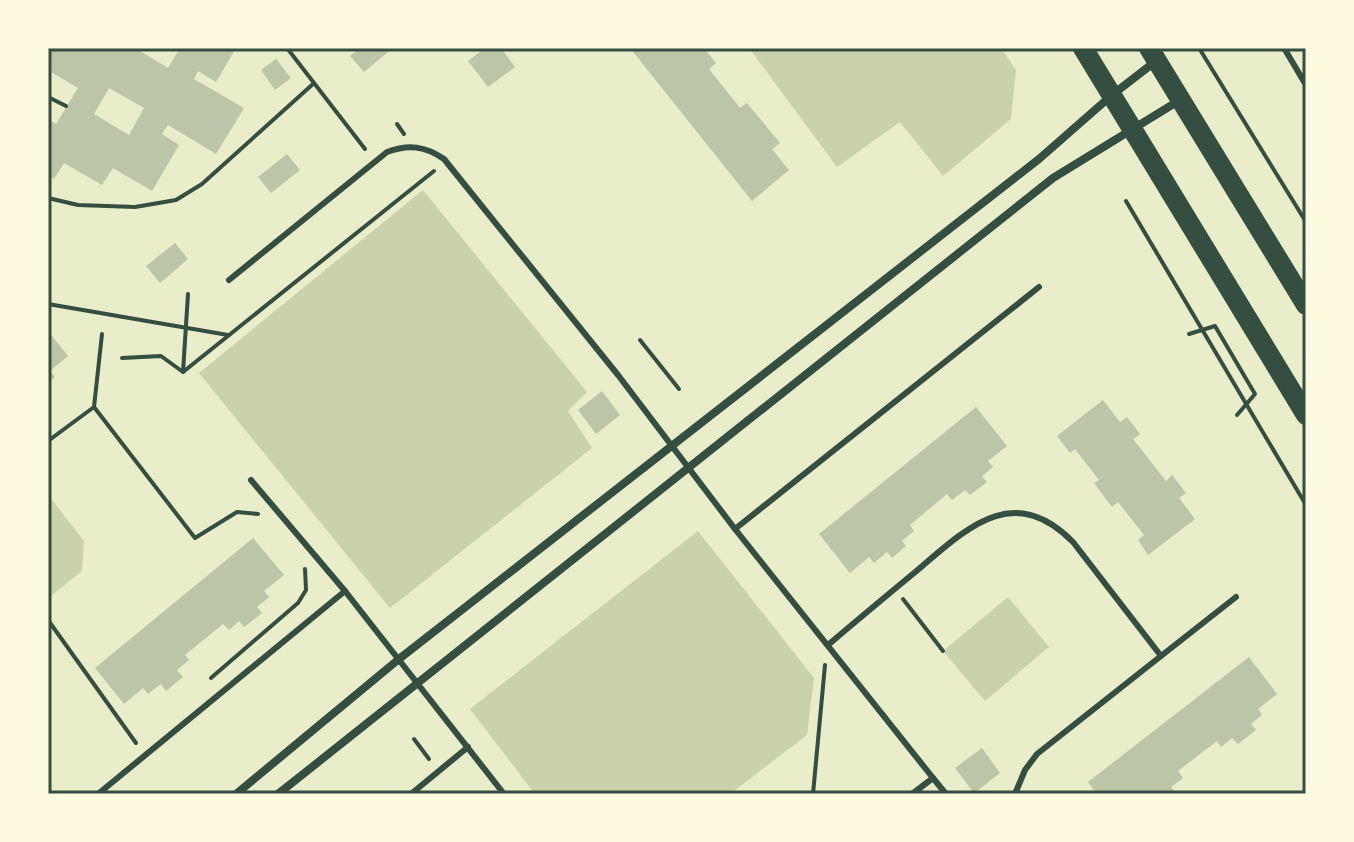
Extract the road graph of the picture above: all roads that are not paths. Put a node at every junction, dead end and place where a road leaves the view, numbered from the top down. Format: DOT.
graph roads {
  1 [pos="1083,48"];
  2 [pos="1284,48"];
  3 [pos="1153,54"];
  4 [pos="1306,85"];
  5 [pos="1112,95"];
  6 [pos="1180,100"];
  7 [pos="1132,129"];
  8 [pos="229,280"];
  9 [pos="1039,287"];
  10 [pos="1306,305"];
  11 [pos="1306,415"];
  12 [pos="672,446"];
  13 [pos="688,468"];
  14 [pos="251,480"];
  15 [pos="735,529"];
  16 [pos="345,591"];
  17 [pos="1236,597"];
  18 [pos="828,645"];
  19 [pos="1161,656"];
  20 [pos="399,659"];
  21 [pos="419,684"];
  22 [pos="468,747"];
  23 [pos="933,778"];
  24 [pos="98,794"];
  25 [pos="236,794"];
  26 [pos="278,794"];
  27 [pos="411,794"];
  28 [pos="504,794"];
  29 [pos="912,794"];
  30 [pos="946,794"];
  31 [pos="1015,794"];
  1 -- 5 [label="main road"];
  2 -- 4 [label="lane"];
  3 -- 5 [label="street"];
  3 -- 6 [label="main road"];
  5 -- 7 [label="main road"];
  5 -- 12 [label="street"];
  6 -- 7 [label="street"];
  6 -- 10 [label="main road"];
  7 -- 11 [label="main road"];
  7 -- 13 [label="street"];
  8 -- 12 [label="lane"];
  9 -- 15 [label="lane"];
  12 -- 13 [label="lane"];
  12 -- 20 [label="street"];
  13 -- 15 [label="lane"];
  13 -- 21 [label="street"];
  14 -- 16 [label="lane"];
  15 -- 18 [label="lane"];
  16 -- 20 [label="lane"];
  16 -- 24 [label="lane"];
  17 -- 19 [label="lane"];
  18 -- 19 [label="lane"];
  18 -- 23 [label="lane"];
  19 -- 31 [label="lane"];
  20 -- 21 [label="lane"];
  20 -- 25 [label="street"];
  21 -- 22 [label="lane"];
  21 -- 26 [label="street"];
  22 -- 27 [label="lane"];
  22 -- 28 [label="lane"];
  23 -- 29 [label="lane"];
  23 -- 30 [label="lane"];
}
